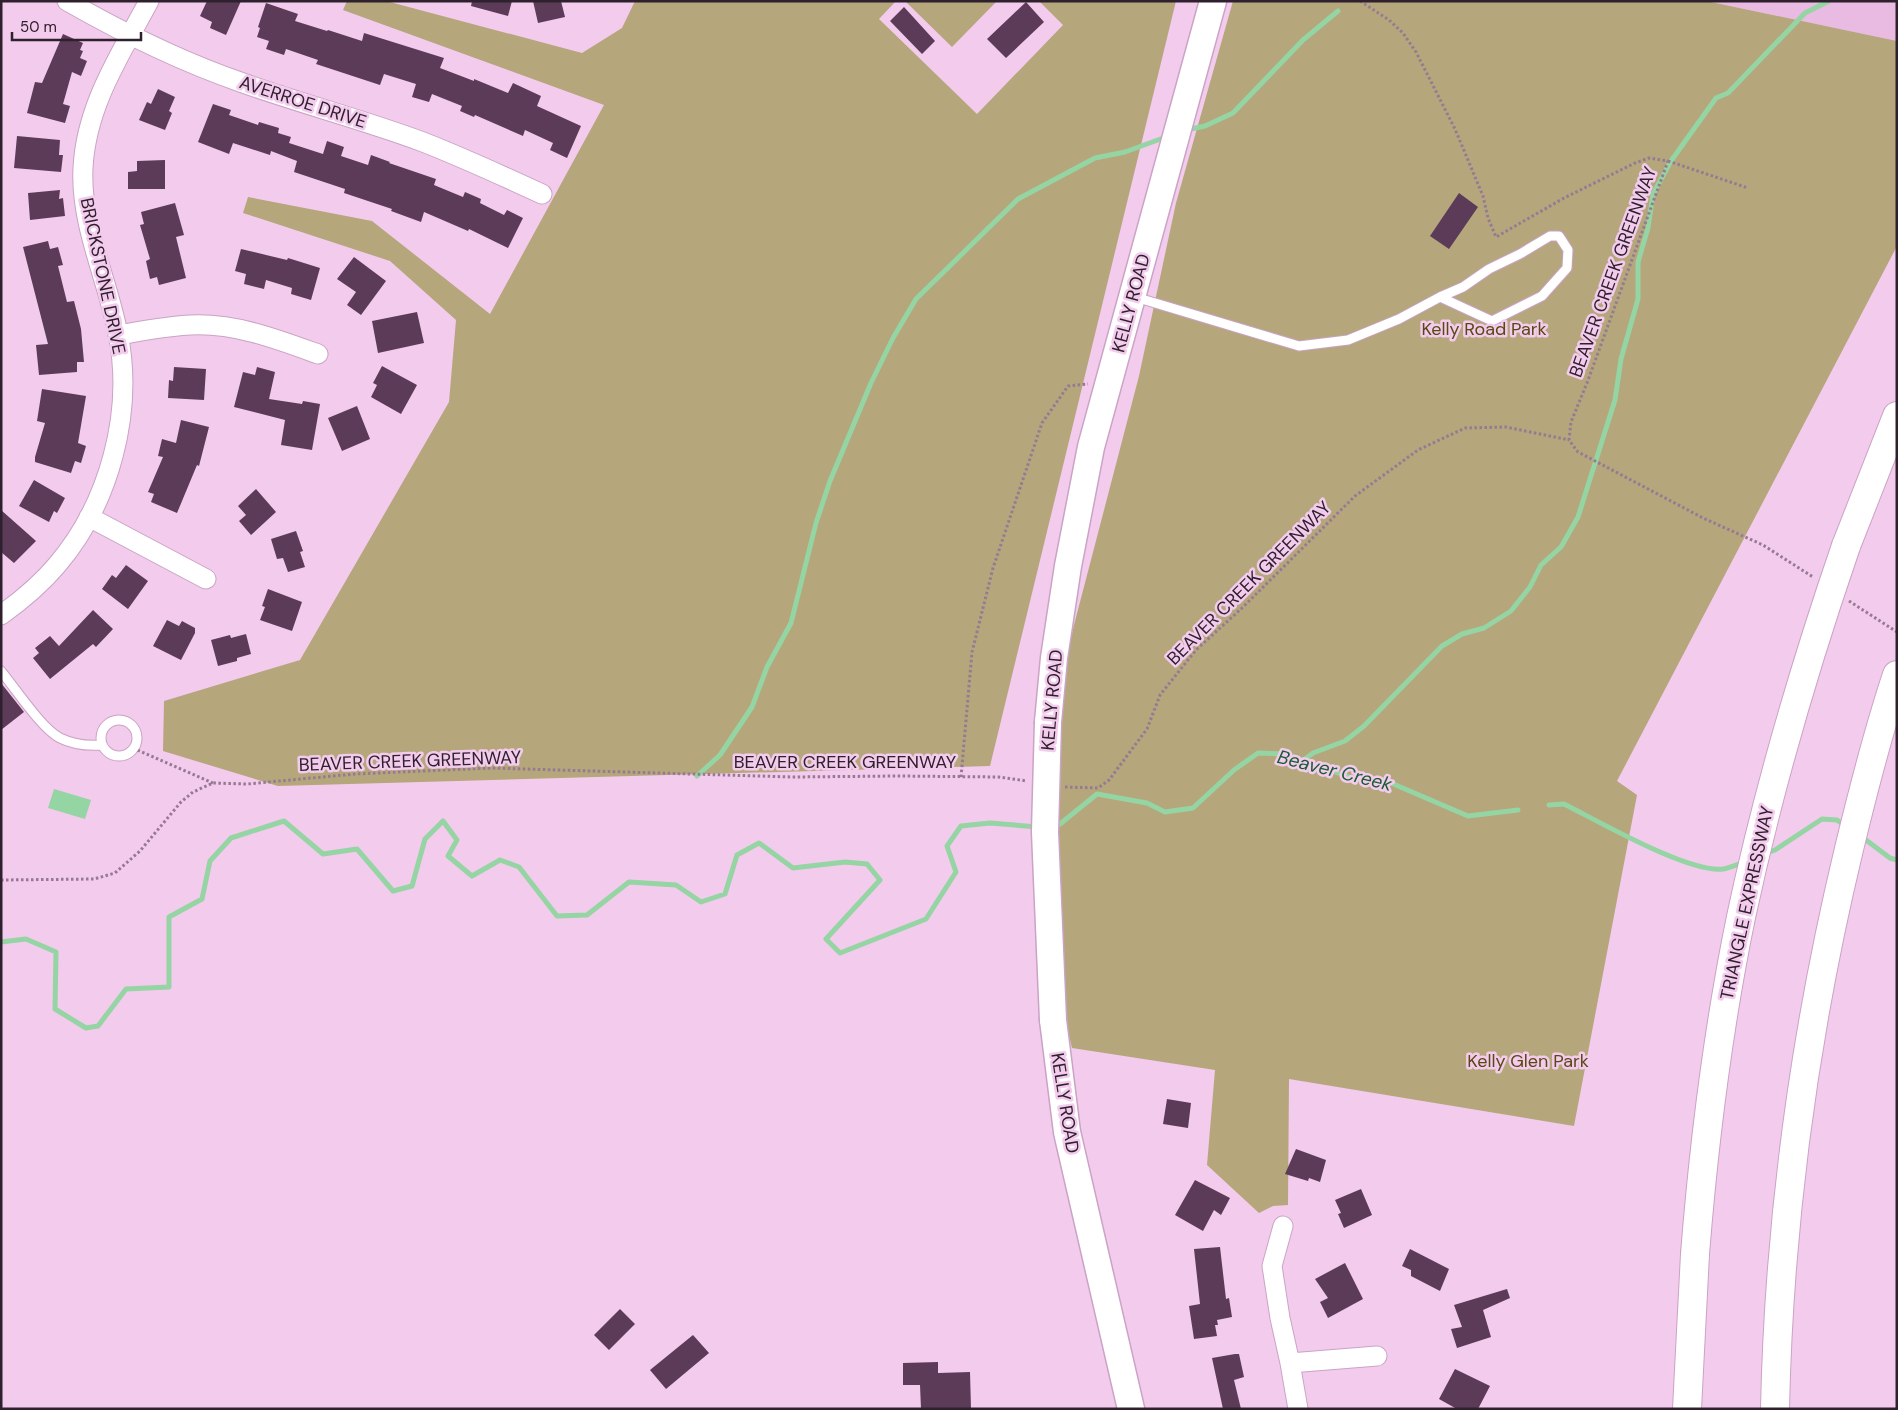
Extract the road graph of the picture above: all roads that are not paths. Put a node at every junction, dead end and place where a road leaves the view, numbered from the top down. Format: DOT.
graph roads {
  1 [pos="67,1"];
  2 [pos="149,1"];
  3 [pos="1212,1"];
  4 [pos="131,35"];
  5 [pos="542,194"];
  6 [pos="1133,296"];
  7 [pos="1440,297"];
  8 [pos="118,335"];
  9 [pos="318,354"];
  10 [pos="1897,416"];
  11 [pos="88,517"];
  12 [pos="206,578"];
  13 [pos="1,615"];
  14 [pos="1,671"];
  15 [pos="1897,675"];
  16 [pos="102,745"];
  17 [pos="1283,1226"];
  18 [pos="1377,1356"];
  19 [pos="1290,1363"];
  20 [pos="1131,1409"];
  21 [pos="1298,1409"];
  22 [pos="1687,1409"];
  23 [pos="1775,1409"];
  1 -- 4 [label="street, AVERROE DRIVE"];
  2 -- 4 [label="street, BRICKSTONE DRIVE"];
  3 -- 6 [label="street, KELLY ROAD"];
  4 -- 5 [label="street, AVERROE DRIVE"];
  4 -- 8 [label="street, BRICKSTONE DRIVE"];
  6 -- 7 [label="lane"];
  6 -- 20 [label="street, KELLY ROAD, bridge"];
  7 -- 7 [label="lane"];
  8 -- 9 [label="street"];
  8 -- 11 [label="street, BRICKSTONE DRIVE"];
  10 -- 22 [label="highway, TRIANGLE EXPRESSWAY, bridge"];
  11 -- 12 [label="street"];
  11 -- 13 [label="street, BRICKSTONE DRIVE"];
  14 -- 16 [label="lane"];
  15 -- 23 [label="highway"];
  16 -- 16 [label="lane"];
  17 -- 19 [label="street"];
  18 -- 19 [label="street"];
  19 -- 21 [label="street"];
}
